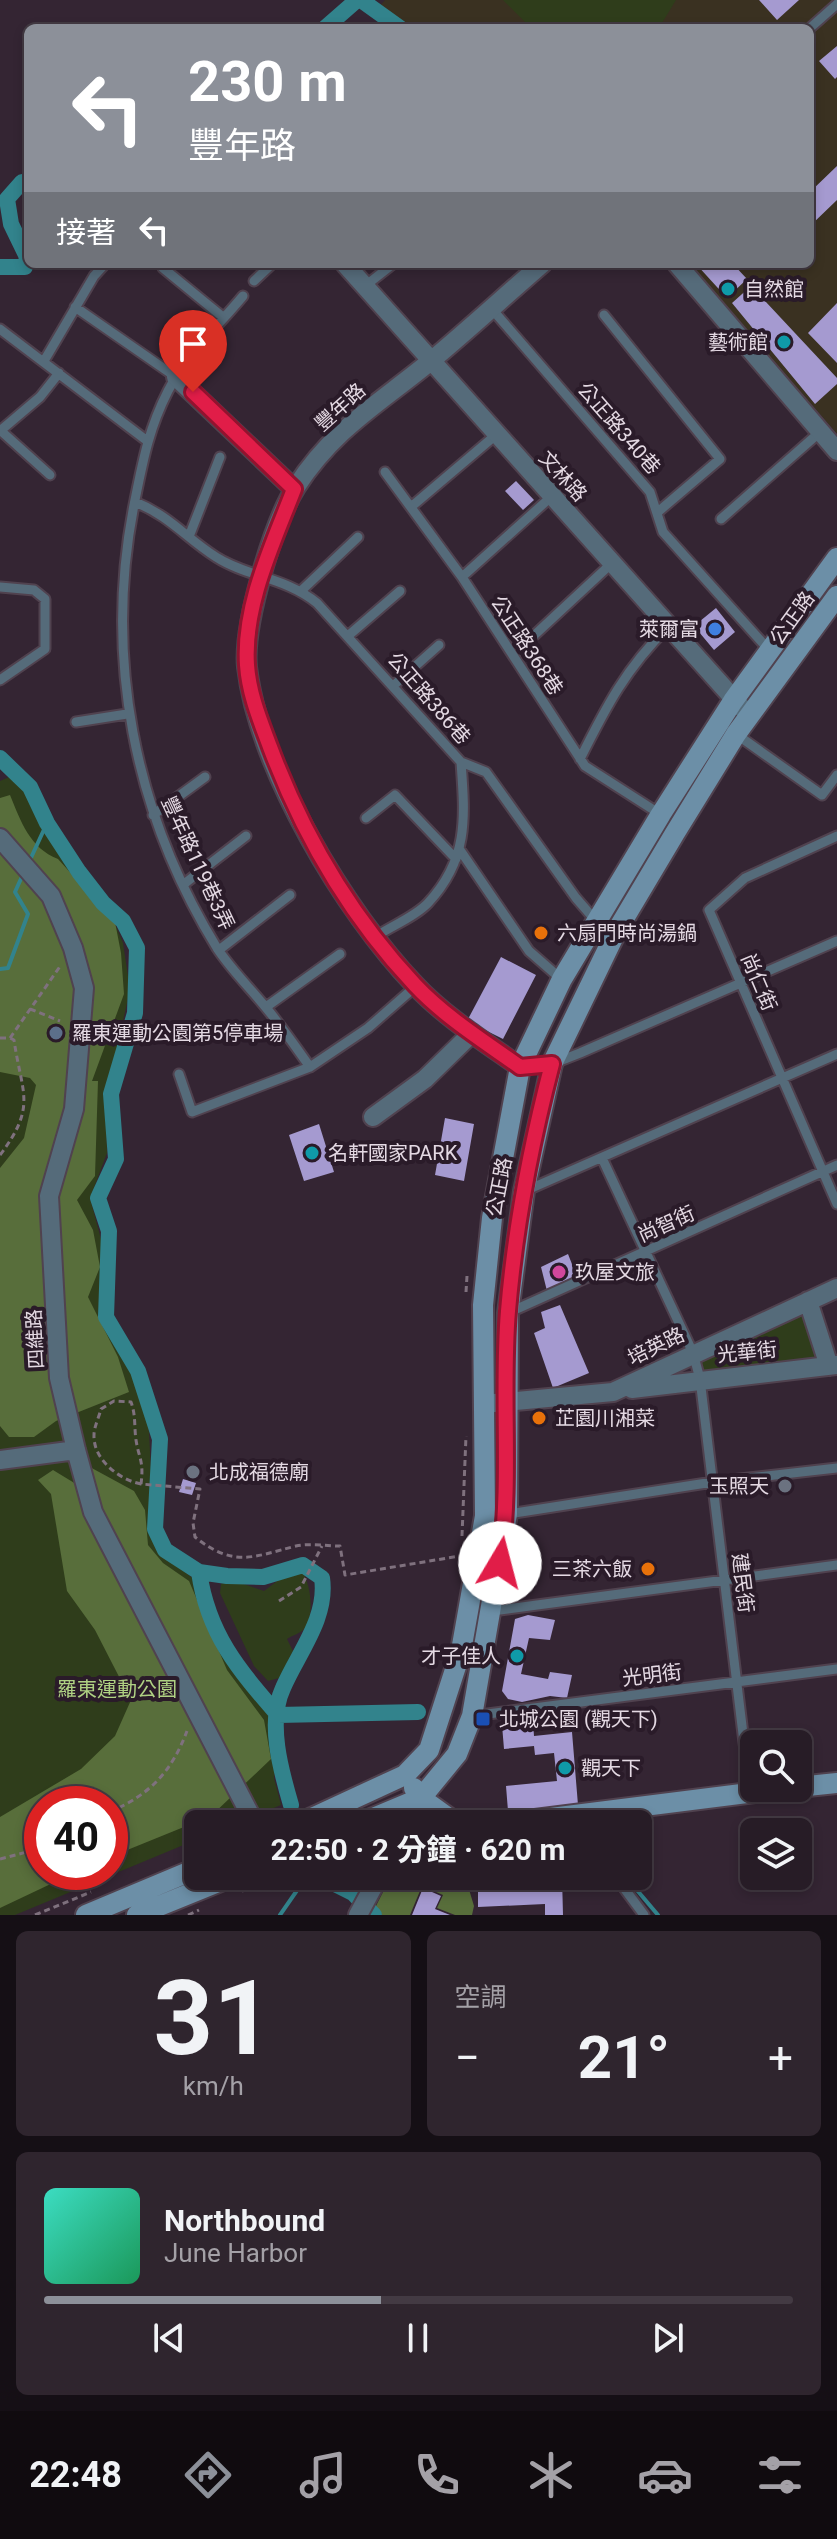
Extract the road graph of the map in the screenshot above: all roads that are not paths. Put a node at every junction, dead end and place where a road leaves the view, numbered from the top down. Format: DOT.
graph roads {
  1 [pos="837,4"];
  2 [pos="814,24"];
  3 [pos="102,268"];
  4 [pos="163,268"];
  5 [pos="268,268"];
  6 [pos="349,268"];
  7 [pos="388,268"];
  8 [pos="537,268"];
  9 [pos="680,268"];
  10 [pos="254,281"];
  11 [pos="365,286"];
  12 [pos="243,296"];
  13 [pos="75,307"];
  14 [pos="491,308"];
  15 [pos="604,315"];
  16 [pos="224,318"];
  17 [pos="0,329"];
  18 [pos="44,361"];
  19 [pos="431,361"];
  20 [pos="59,373"];
  21 [pos="176,377"];
  22 [pos="0,430"];
  23 [pos="820,432"];
  24 [pos="497,434"];
  25 [pos="146,440"];
  26 [pos="837,451"];
  27 [pos="220,457"];
  28 [pos="385,472"];
  29 [pos="50,475"];
  30 [pos="294,489"];
  31 [pos="552,496"];
  32 [pos="135,502"];
  33 [pos="411,507"];
  34 [pos="659,511"];
  35 [pos="721,519"];
  36 [pos="190,534"];
  37 [pos="358,537"];
  38 [pos="837,558"];
  39 [pos="612,563"];
  40 [pos="261,574"];
  41 [pos="462,577"];
  42 [pos="0,587"];
  43 [pos="301,591"];
  44 [pos="400,591"];
  45 [pos="807,597"];
  46 [pos="833,609"];
  47 [pos="668,627"];
  48 [pos="349,635"];
  49 [pos="528,641"];
  50 [pos="439,645"];
  51 [pos="769,650"];
  52 [pos="0,680"];
  53 [pos="393,686"];
  54 [pos="733,701"];
  55 [pos="127,714"];
  56 [pos="750,714"];
  57 [pos="76,722"];
  58 [pos="736,734"];
  59 [pos="580,759"];
  60 [pos="461,762"];
  61 [pos="837,775"];
  62 [pos="205,777"];
  63 [pos="661,814"];
  64 [pos="153,815"];
  65 [pos="366,818"];
  66 [pos="246,836"];
  67 [pos="837,836"];
  68 [pos="0,838"];
  69 [pos="458,855"];
  70 [pos="184,884"];
  71 [pos="290,895"];
  72 [pos="596,921"];
  73 [pos="616,932"];
  74 [pos="375,937"];
  75 [pos="837,941"];
  76 [pos="219,950"];
  77 [pos="340,954"];
  78 [pos="562,979"];
  79 [pos="740,984"];
  80 [pos="416,986"];
  81 [pos="266,1007"];
  82 [pos="472,1033"];
  83 [pos="837,1054"];
  84 [pos="552,1064"];
  85 [pos="310,1067"];
  86 [pos="520,1067"];
  87 [pos="179,1074"];
  88 [pos="781,1079"];
  89 [pos="373,1117"];
  90 [pos="602,1158"];
  91 [pos="837,1165"];
  92 [pos="822,1173"];
  93 [pos="524,1191"];
  94 [pos="837,1204"];
  95 [pos="644,1254"];
  96 [pos="837,1288"];
  97 [pos="808,1301"];
  98 [pos="508,1313"];
  99 [pos="693,1353"];
  100 [pos="833,1366"];
  101 [pos="700,1379"];
  102 [pos="613,1392"];
  103 [pos="507,1400"];
  104 [pos="484,1404"];
  105 [pos="76,1450"];
  106 [pos="0,1460"];
  107 [pos="837,1468"];
  108 [pos="713,1482"];
  109 [pos="507,1514"];
  110 [pos="837,1565"];
  111 [pos="725,1582"];
  112 [pos="492,1611"];
  113 [pos="837,1669"];
  114 [pos="738,1683"];
  115 [pos="472,1716"];
  116 [pos="743,1730"];
  117 [pos="405,1775"];
  118 [pos="837,1783"];
  119 [pos="812,1786"];
  120 [pos="740,1794"];
  121 [pos="421,1798"];
  122 [pos="247,1810"];
  123 [pos="315,1810"];
  124 [pos="392,1810"];
  125 [pos="415,1810"];
  126 [pos="438,1810"];
  127 [pos="648,1810"];
  128 [pos="184,1874"];
  129 [pos="199,1890"];
  130 [pos="372,1890"];
  131 [pos="625,1890"];
  132 [pos="86,1915"];
  133 [pos="137,1915"];
  134 [pos="359,1915"];
  135 [pos="644,1915"];
  1 -- 2 [label="lane"];
  3 -- 13 [label="lane"];
  4 -- 16 [label="lane"];
  5 -- 10 [label="lane"];
  6 -- 11 [label="street, 文林路"];
  7 -- 11 [label="lane"];
  8 -- 14 [label="street, 豐年路"];
  9 -- 23 [label="street"];
  11 -- 19 [label="street, 文林路"];
  12 -- 16 [label="lane, 豐年路119巷3弄"];
  13 -- 18 [label="lane"];
  13 -- 21 [label="lane"];
  14 -- 19 [label="street, 豐年路"];
  14 -- 34 [label="lane, 公正路340巷"];
  15 -- 34 [label="lane"];
  16 -- 21 [label="lane, 豐年路119巷3弄"];
  17 -- 18 [label="lane"];
  18 -- 20 [label="lane"];
  19 -- 24 [label="street, 文林路"];
  19 -- 30 [label="street, 豐年路"];
  20 -- 22 [label="lane"];
  20 -- 25 [label="lane"];
  21 -- 25 [label="lane, 豐年路119巷3弄"];
  21 -- 30 [label="street"];
  22 -- 29 [label="lane"];
  23 -- 26 [label="street"];
  23 -- 35 [label="lane"];
  24 -- 31 [label="street, 文林路"];
  24 -- 33 [label="lane"];
  25 -- 32 [label="lane, 豐年路119巷3弄"];
  27 -- 36 [label="lane"];
  28 -- 33 [label="lane, 公正路368巷"];
  30 -- 40 [label="street, 豐年路"];
  31 -- 39 [label="street, 文林路"];
  31 -- 41 [label="lane"];
  32 -- 36 [label="lane, 公正路386巷"];
  32 -- 55 [label="lane, 豐年路119巷3弄"];
  33 -- 41 [label="lane, 公正路368巷"];
  34 -- 51 [label="lane, 公正路340巷"];
  36 -- 40 [label="lane, 公正路386巷"];
  37 -- 43 [label="lane"];
  38 -- 45 [label="street, 公正路"];
  39 -- 47 [label="street, 文林路"];
  39 -- 49 [label="lane"];
  40 -- 43 [label="lane, 公正路386巷"];
  40 -- 74 [label="street, 豐年路"];
  41 -- 59 [label="lane, 公正路368巷"];
  42 -- 52 [label="lane"];
  43 -- 48 [label="lane, 公正路386巷"];
  44 -- 48 [label="lane"];
  45 -- 46 [label="street"];
  45 -- 51 [label="street, 公正路"];
  46 -- 56 [label="street, 公正路"];
  47 -- 54 [label="street, 文林路"];
  47 -- 59 [label="lane"];
  48 -- 53 [label="lane, 公正路386巷"];
  50 -- 53 [label="lane"];
  51 -- 54 [label="street, 公正路"];
  53 -- 60 [label="lane, 公正路386巷"];
  54 -- 56 [label="street, 文林路"];
  54 -- 63 [label="street, 公正路"];
  55 -- 57 [label="lane"];
  55 -- 64 [label="lane, 豐年路119巷3弄"];
  56 -- 58 [label="street, 公正路"];
  58 -- 61 [label="lane"];
  58 -- 73 [label="street, 公正路"];
  59 -- 63 [label="lane, 公正路368巷"];
  60 -- 69 [label="lane"];
  60 -- 72 [label="lane, 公正路386巷"];
  62 -- 64 [label="lane"];
  63 -- 72 [label="street, 公正路"];
  64 -- 70 [label="lane, 豐年路119巷3弄"];
  65 -- 69 [label="lane"];
  66 -- 70 [label="lane"];
  67 -- 79 [label="lane, 尚仁街"];
  68 -- 105 [label="street, 四維路"];
  69 -- 74 [label="lane"];
  69 -- 78 [label="lane"];
  70 -- 76 [label="lane, 豐年路119巷3弄"];
  71 -- 76 [label="lane"];
  72 -- 73 [label="lane, 公正路386巷"];
  72 -- 78 [label="street, 公正路"];
  73 -- 84 [label="street, 公正路"];
  74 -- 80 [label="street, 豐年路"];
  75 -- 79 [label="lane"];
  76 -- 81 [label="lane, 豐年路119巷3弄"];
  77 -- 81 [label="lane"];
  78 -- 86 [label="street, 公正路"];
  79 -- 84 [label="lane"];
  79 -- 88 [label="lane, 尚仁街"];
  80 -- 82 [label="street, 豐年路"];
  80 -- 85 [label="lane"];
  81 -- 85 [label="lane, 豐年路119巷3弄"];
  82 -- 86 [label="street, 豐年路"];
  82 -- 89 [label="street"];
  83 -- 88 [label="lane"];
  84 -- 86 [label="lane"];
  84 -- 93 [label="street, 公正路"];
  85 -- 87 [label="lane"];
  86 -- 104 [label="street, 公正路"];
  88 -- 90 [label="lane"];
  88 -- 92 [label="lane, 尚仁街"];
  90 -- 93 [label="lane"];
  90 -- 95 [label="lane, 建民街"];
  91 -- 92 [label="lane, 尚智街"];
  92 -- 94 [label="lane, 尚仁街"];
  92 -- 95 [label="lane, 尚智街"];
  93 -- 98 [label="street, 公正路"];
  95 -- 98 [label="lane, 尚智街"];
  95 -- 99 [label="lane, 建民街"];
  96 -- 97 [label="street, 培英路"];
  97 -- 99 [label="street, 培英路"];
  97 -- 100 [label="street"];
  98 -- 103 [label="street, 公正路"];
  99 -- 101 [label="lane, 建民街"];
  99 -- 102 [label="street, 培英路"];
  100 -- 101 [label="street, 光華街"];
  101 -- 102 [label="street, 光華街"];
  101 -- 108 [label="lane, 建民街"];
  102 -- 103 [label="street, 培英路"];
  103 -- 104 [label="street, 培英路"];
  103 -- 109 [label="street, 公正路"];
  104 -- 117 [label="street, 公正路"];
  105 -- 106 [label="street"];
  105 -- 122 [label="street, 四維路"];
  107 -- 108 [label="lane"];
  108 -- 109 [label="lane"];
  108 -- 111 [label="lane, 建民街"];
  109 -- 112 [label="street, 公正路"];
  110 -- 111 [label="lane"];
  111 -- 112 [label="lane"];
  111 -- 114 [label="lane, 建民街"];
  112 -- 115 [label="street, 公正路"];
  113 -- 114 [label="lane, 光明街"];
  114 -- 115 [label="lane, 光明街"];
  114 -- 116 [label="lane, 建民街"];
  115 -- 121 [label="street, 公正路"];
  117 -- 121 [label="street"];
  117 -- 123 [label="street, 公正路"];
  118 -- 119 [label="street"];
  120 -- 127 [label="street"];
  121 -- 124 [label="street, 公正路"];
  121 -- 125 [label="street"];
  121 -- 126 [label="street"];
  128 -- 132 [label="street"];
  129 -- 133 [label="street"];
  130 -- 134 [label="street"];
  131 -- 135 [label="lane"];
}
